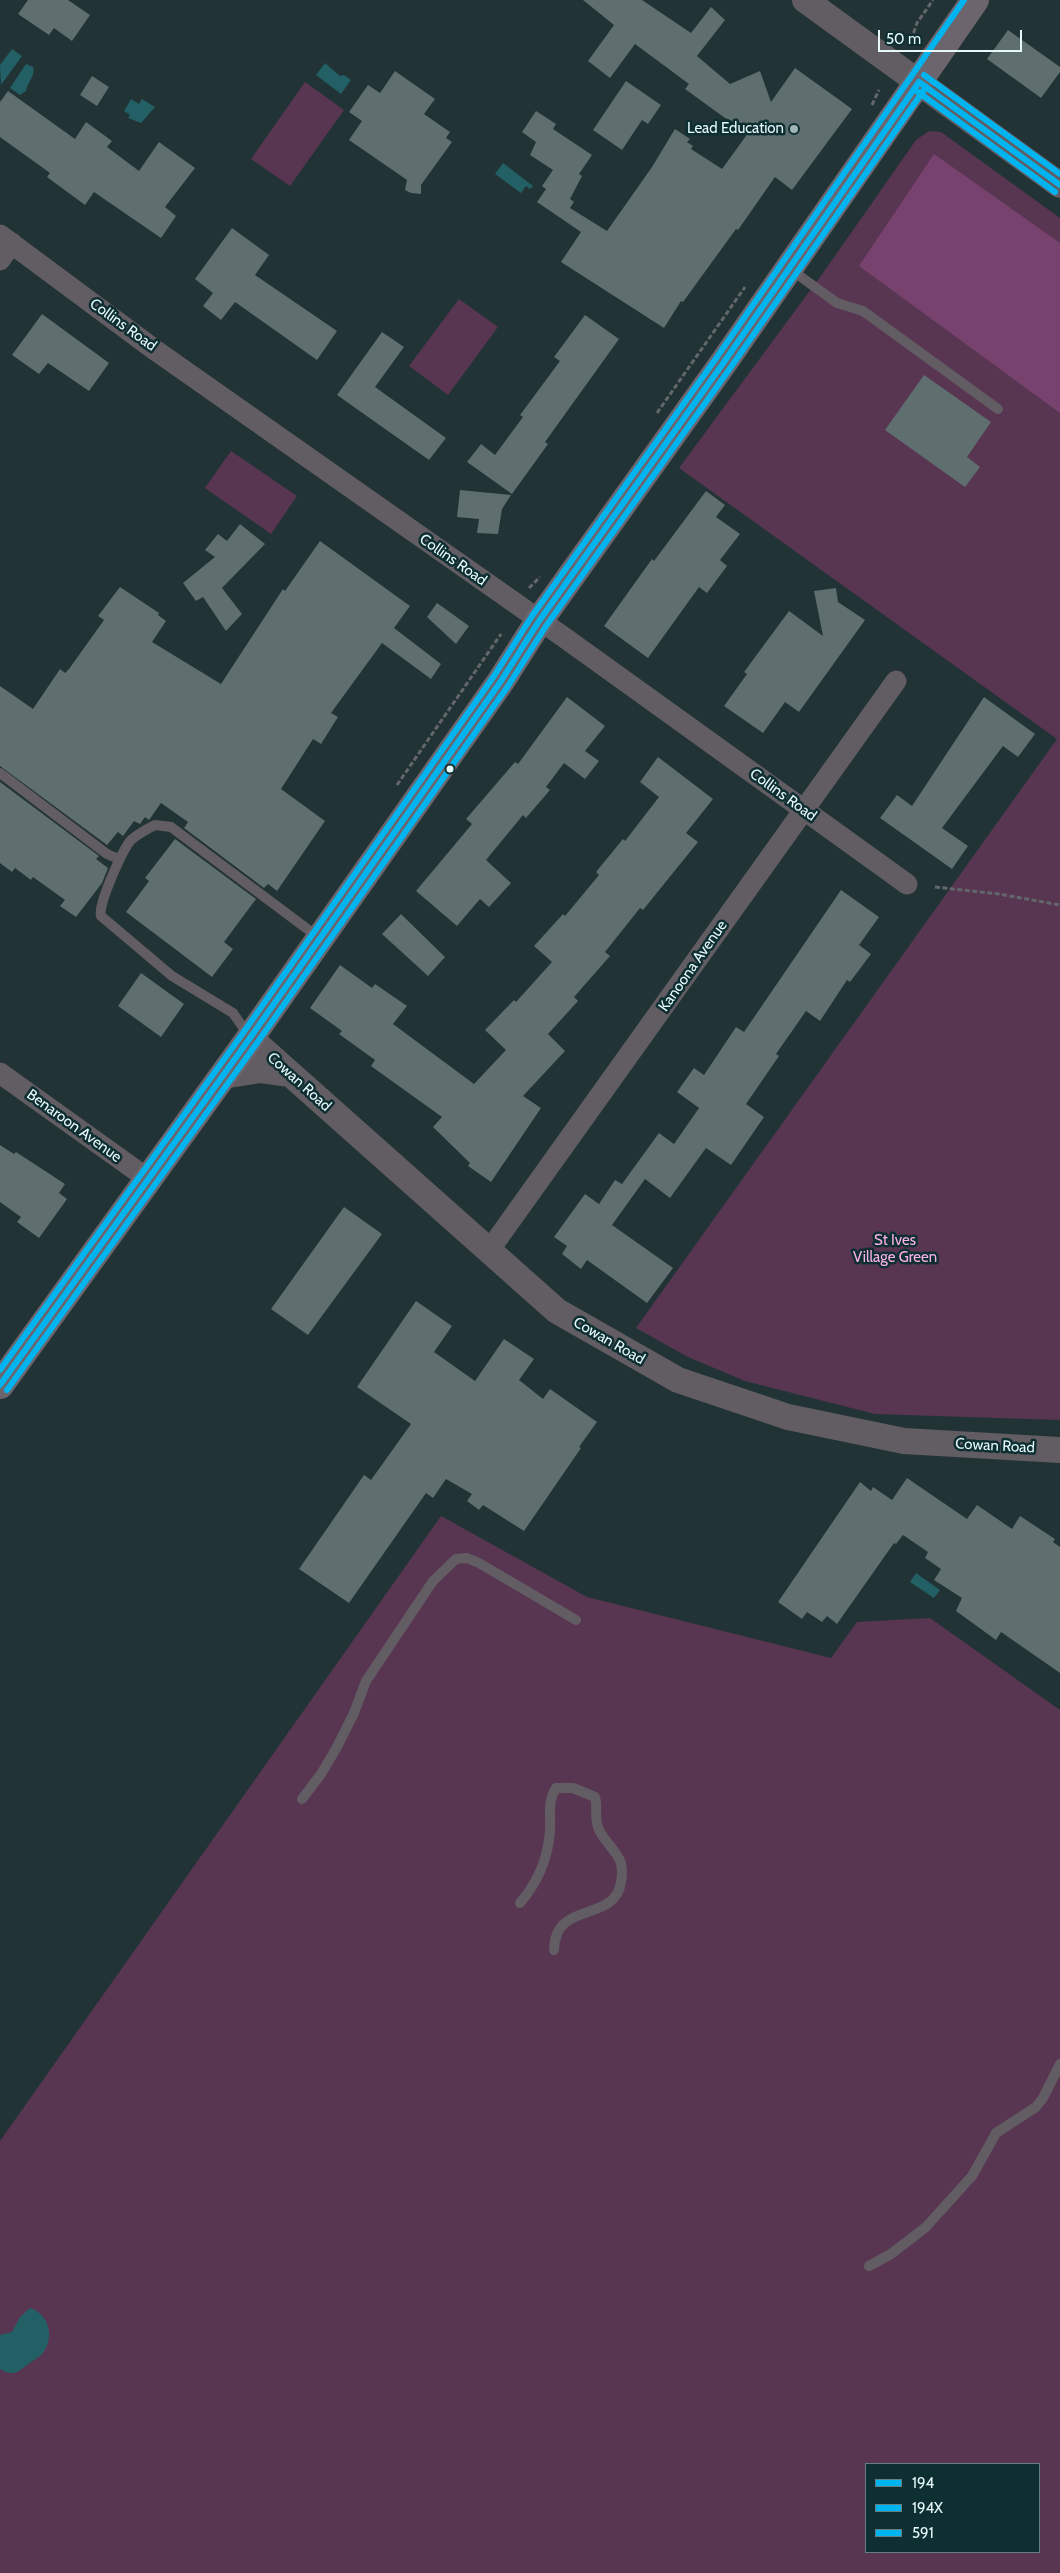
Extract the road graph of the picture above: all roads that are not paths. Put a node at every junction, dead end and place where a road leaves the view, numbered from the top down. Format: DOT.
graph roads {
  1 [pos="805,0"];
  2 [pos="975,0"];
  3 [pos="919,82"];
  4 [pos="1060,185"];
  5 [pos="4,246"];
  6 [pos="790,268"];
  7 [pos="998,409"];
  8 [pos="539,621"];
  9 [pos="896,681"];
  10 [pos="0,773"];
  11 [pos="804,811"];
  12 [pos="119,859"];
  13 [pos="907,884"];
  14 [pos="319,938"];
  15 [pos="250,1038"];
  16 [pos="0,1073"];
  17 [pos="290,1074"];
  18 [pos="222,1076"];
  19 [pos="148,1179"];
  20 [pos="488,1252"];
  21 [pos="0,1385"];
  22 [pos="1060,1450"];
  23 [pos="576,1620"];
  24 [pos="302,1799"];
  25 [pos="520,1903"];
  26 [pos="554,1950"];
  27 [pos="1060,2064"];
  28 [pos="868,2266"];
  1 -- 3 [label="street"];
  2 -- 3 [label="main road"];
  3 -- 4 [label="street"];
  3 -- 6 [label="main road"];
  5 -- 8 [label="street, Collins Road"];
  6 -- 7 [label="lane"];
  6 -- 8 [label="main road"];
  8 -- 11 [label="street, Collins Road"];
  8 -- 14 [label="main road"];
  9 -- 11 [label="street, Kanoona Avenue"];
  10 -- 12 [label="lane"];
  11 -- 13 [label="street, Collins Road"];
  11 -- 20 [label="street, Kanoona Avenue"];
  12 -- 14 [label="lane"];
  12 -- 15 [label="lane"];
  14 -- 15 [label="main road"];
  15 -- 17 [label="street, Cowan Road"];
  15 -- 18 [label="main road"];
  16 -- 19 [label="street, Benaroon Avenue"];
  17 -- 18 [label="street"];
  17 -- 20 [label="street, Cowan Road"];
  18 -- 19 [label="main road"];
  19 -- 21 [label="main road"];
  20 -- 22 [label="street, Cowan Road"];
  23 -- 24 [label="lane"];
  25 -- 26 [label="lane"];
  27 -- 28 [label="lane"];
}
